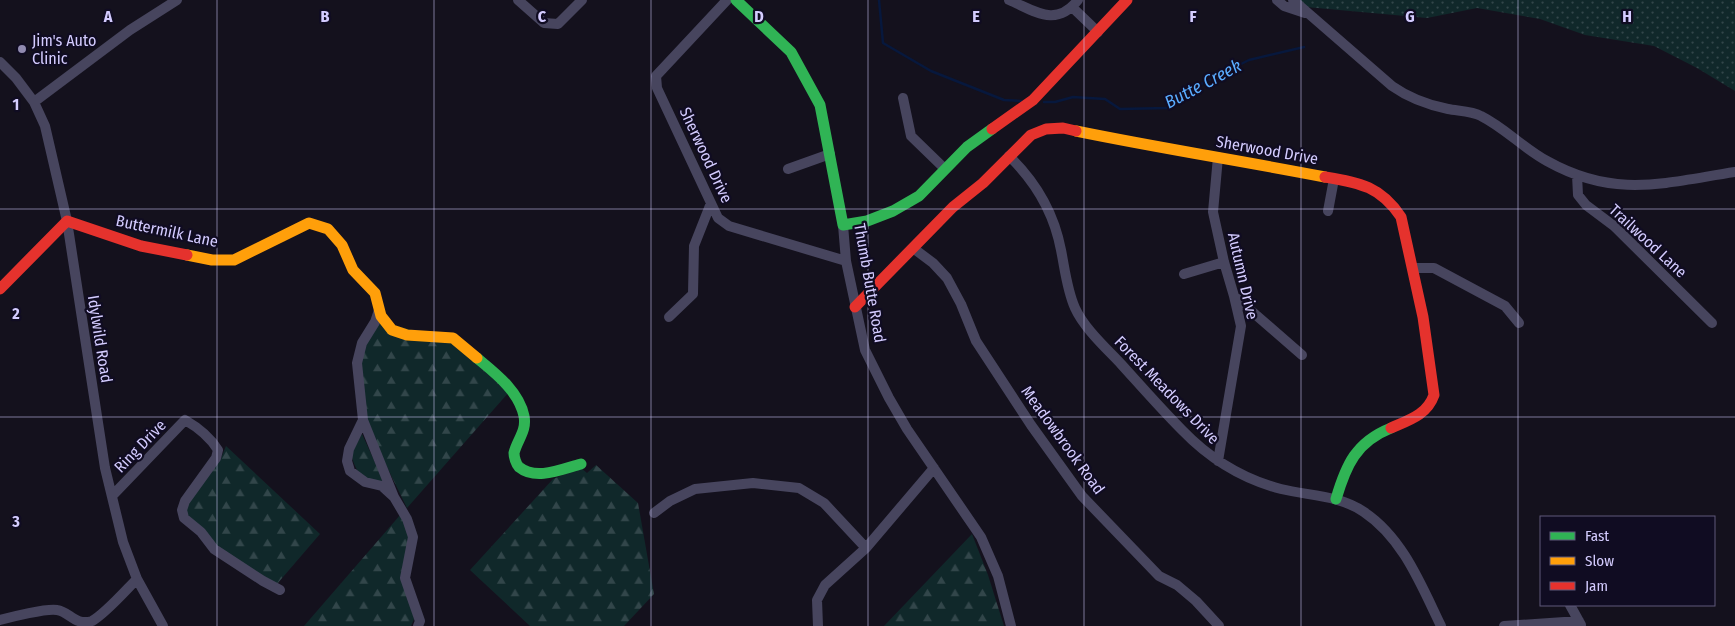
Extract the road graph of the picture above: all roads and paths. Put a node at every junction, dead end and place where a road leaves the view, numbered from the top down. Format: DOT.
graph roads {
  1 [pos="177,0"];
  2 [pos="518,0"];
  3 [pos="582,0"];
  4 [pos="727,0"];
  5 [pos="736,0"];
  6 [pos="1009,0"];
  7 [pos="1127,0"];
  8 [pos="1277,0"];
  9 [pos="1293,0"];
  10 [pos="1075,4"];
  11 [pos="1311,16"];
  12 [pos="1098,32"];
  13 [pos="0,62"];
  14 [pos="903,98"];
  15 [pos="34,102"];
  16 [pos="830,154"];
  17 [pos="1009,156"];
  18 [pos="1218,157"];
  19 [pos="788,169"];
  20 [pos="944,169"];
  21 [pos="1735,172"];
  22 [pos="1577,175"];
  23 [pos="1334,179"];
  24 [pos="711,203"];
  25 [pos="1328,211"];
  26 [pos="67,221"];
  27 [pos="843,225"];
  28 [pos="913,248"];
  29 [pos="846,261"];
  30 [pos="1224,262"];
  31 [pos="1413,268"];
  32 [pos="1184,274"];
  33 [pos="0,289"];
  34 [pos="1234,296"];
  35 [pos="856,307"];
  36 [pos="379,309"];
  37 [pos="669,316"];
  38 [pos="1519,323"];
  39 [pos="1712,323"];
  40 [pos="1302,355"];
  41 [pos="363,420"];
  42 [pos="1218,461"];
  43 [pos="580,464"];
  44 [pos="934,468"];
  45 [pos="112,496"];
  46 [pos="394,498"];
  47 [pos="1336,499"];
  48 [pos="654,513"];
  49 [pos="866,548"];
  50 [pos="137,579"];
  51 [pos="280,590"];
  52 [pos="1571,606"];
  53 [pos="0,620"];
  54 [pos="1580,623"];
  55 [pos="163,626"];
  56 [pos="418,626"];
  57 [pos="818,626"];
  58 [pos="1011,626"];
  59 [pos="1219,626"];
  60 [pos="1441,626"];
  61 [pos="1504,626"];
  1 -- 15 [label="street"];
  2 -- 3 [label="street"];
  4 -- 24 [label="street, Sherwood Drive"];
  5 -- 16 [label="street, Thumb Butte Road"];
  6 -- 10 [label="street"];
  7 -- 12 [label="street"];
  8 -- 11 [label="street"];
  9 -- 11 [label="street"];
  10 -- 12 [label="street"];
  11 -- 22 [label="street"];
  12 -- 20 [label="street"];
  13 -- 15 [label="street, Idylwild Road"];
  14 -- 20 [label="street"];
  15 -- 26 [label="street, Idylwild Road"];
  16 -- 19 [label="street"];
  16 -- 27 [label="street, Thumb Butte Road"];
  17 -- 18 [label="street, Sherwood Drive"];
  17 -- 28 [label="street, Sherwood Drive"];
  17 -- 42 [label="street, Forest Meadows Drive"];
  18 -- 23 [label="street, Sherwood Drive"];
  18 -- 30 [label="street, Autumn Drive"];
  20 -- 27 [label="street"];
  21 -- 22 [label="street"];
  22 -- 39 [label="street, Trailwood Lane"];
  23 -- 25 [label="street"];
  23 -- 31 [label="street, Sherwood Drive"];
  24 -- 29 [label="street, Sherwood Drive"];
  24 -- 37 [label="street"];
  26 -- 33 [label="street"];
  26 -- 36 [label="street, Buttermilk Lane"];
  26 -- 45 [label="street, Idylwild Road"];
  27 -- 29 [label="street, Thumb Butte Road"];
  28 -- 35 [label="street, Sherwood Drive"];
  28 -- 59 [label="street, Meadowbrook Road"];
  29 -- 35 [label="street, Thumb Butte Road"];
  30 -- 32 [label="street"];
  30 -- 34 [label="street, Autumn Drive"];
  31 -- 38 [label="street"];
  31 -- 47 [label="street, Sherwood Drive"];
  34 -- 40 [label="street"];
  34 -- 42 [label="street, Autumn Drive"];
  35 -- 44 [label="street, Thumb Butte Road"];
  36 -- 41 [label="street"];
  36 -- 43 [label="street, Buttermilk Lane"];
  41 -- 46 [label="street"];
  41 -- 46 [label="street"];
  42 -- 47 [label="street, Forest Meadows Drive"];
  44 -- 49 [label="street"];
  44 -- 58 [label="street, Thumb Butte Road"];
  45 -- 50 [label="street, Idylwild Road"];
  45 -- 51 [label="street, Ring Drive"];
  46 -- 56 [label="street"];
  47 -- 60 [label="street, Forest Meadows Drive"];
  48 -- 49 [label="street"];
  49 -- 57 [label="street"];
  50 -- 53 [label="street"];
  50 -- 55 [label="street, Idylwild Road"];
  52 -- 54 [label="street"];
  54 -- 61 [label="street"];
}
